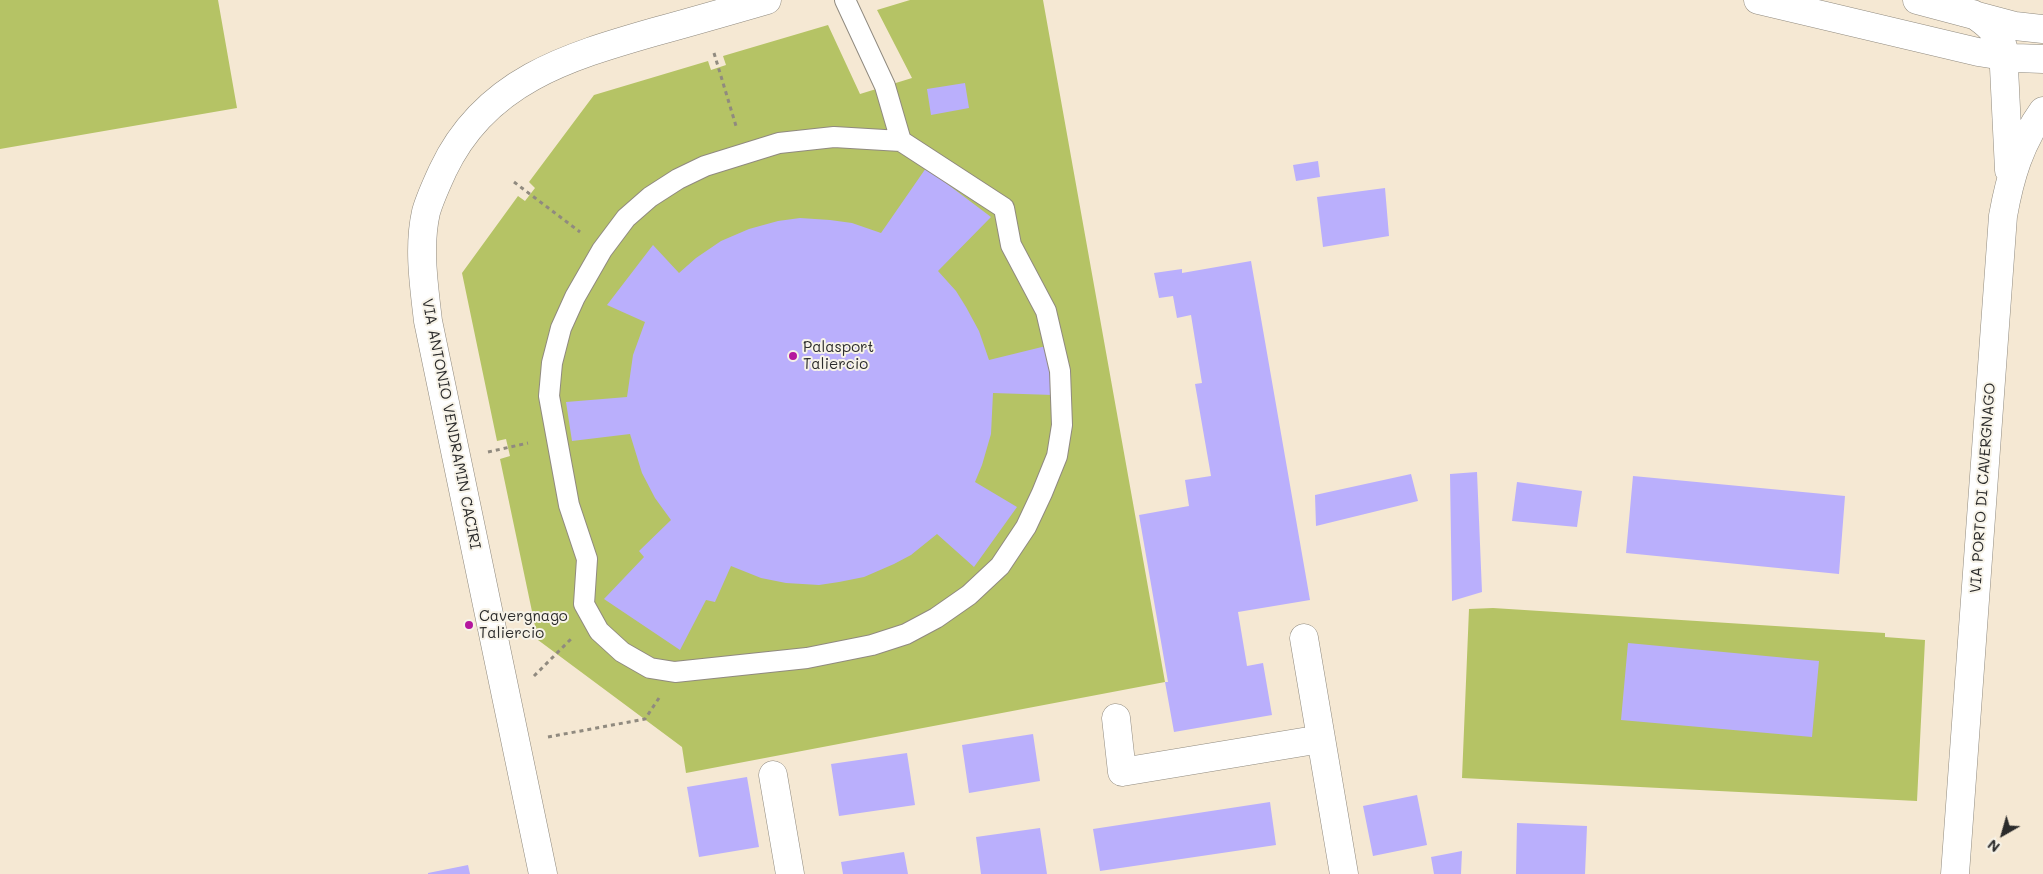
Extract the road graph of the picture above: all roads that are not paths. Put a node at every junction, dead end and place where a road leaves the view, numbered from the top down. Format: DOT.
graph roads {
  1 [pos="767,0"];
  2 [pos="845,0"];
  3 [pos="1758,0"];
  4 [pos="1918,0"];
  5 [pos="1973,14"];
  6 [pos="2043,29"];
  7 [pos="2004,56"];
  8 [pos="2043,58"];
  9 [pos="2043,111"];
  10 [pos="901,141"];
  11 [pos="2009,182"];
  12 [pos="1304,638"];
  13 [pos="1116,718"];
  14 [pos="1321,739"];
  15 [pos="773,775"];
  16 [pos="543,874"];
  17 [pos="790,874"];
  18 [pos="1344,874"];
  19 [pos="1955,874"];
  1 -- 16 [label="street, VIA ANTONIO VENDRAMIN CACIRI"];
  2 -- 10 [label="lane"];
  3 -- 7 [label="street"];
  4 -- 5 [label="street"];
  5 -- 6 [label="street"];
  5 -- 7 [label="street"];
  7 -- 8 [label="street"];
  7 -- 11 [label="street"];
  9 -- 11 [label="street, VIA PORTO DI CAVERGNAGO"];
  10 -- 10 [label="lane"];
  11 -- 19 [label="street, VIA PORTO DI CAVERGNAGO"];
  12 -- 14 [label="street"];
  13 -- 14 [label="street"];
  14 -- 18 [label="street"];
  15 -- 17 [label="street"];
}
